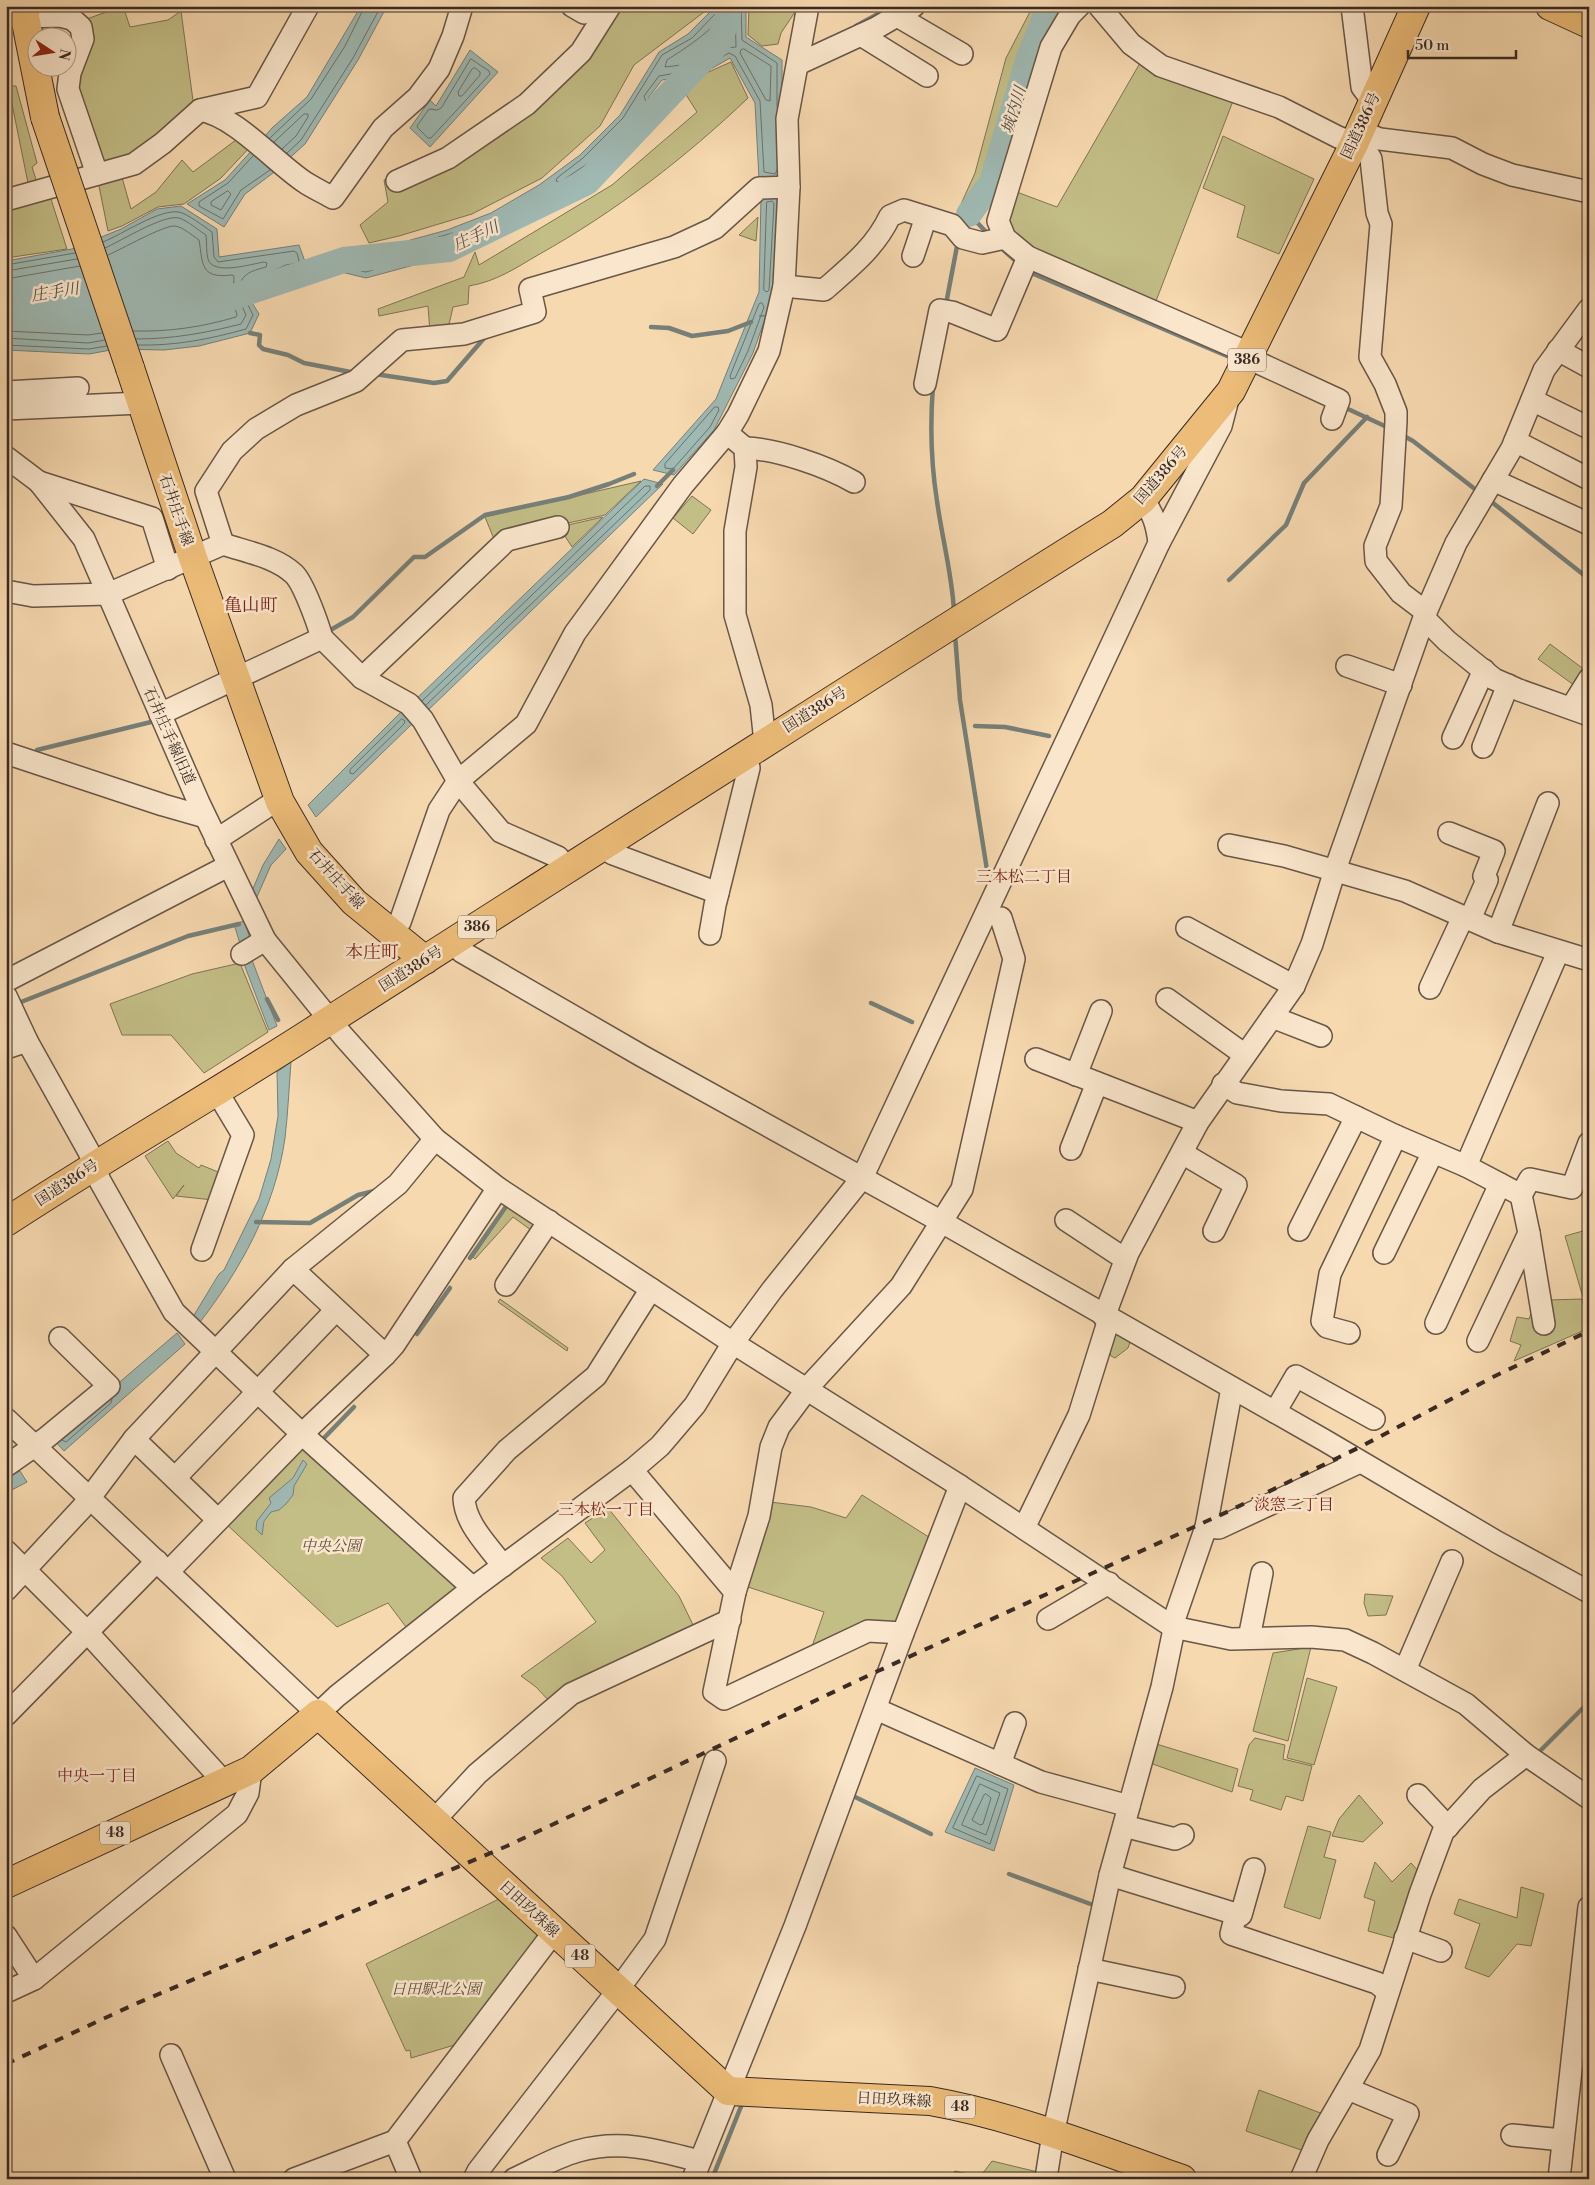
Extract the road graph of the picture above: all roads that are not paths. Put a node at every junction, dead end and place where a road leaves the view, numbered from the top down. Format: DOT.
graph roads {
  1 [pos="308,6"];
  2 [pos="462,6"];
  3 [pos="572,6"];
  4 [pos="590,6"];
  5 [pos="610,6"];
  6 [pos="808,6"];
  7 [pos="1079,6"];
  8 [pos="1098,6"];
  9 [pos="1352,6"];
  10 [pos="1416,6"];
  11 [pos="905,11"];
  12 [pos="19,13"];
  13 [pos="861,36"];
  14 [pos="962,54"];
  15 [pos="798,64"];
  16 [pos="927,76"];
  17 [pos="1374,99"];
  18 [pos="200,110"];
  19 [pos="1359,141"];
  20 [pos="98,174"];
  21 [pos="397,181"];
  22 [pos="789,187"];
  23 [pos="1589,192"];
  24 [pos="6,200"];
  25 [pos="926,217"];
  26 [pos="1005,238"];
  27 [pos="913,256"];
  28 [pos="1024,265"];
  29 [pos="784,286"];
  30 [pos="1589,309"];
  31 [pos="1558,350"];
  32 [pos="1256,359"];
  33 [pos="1589,366"];
  34 [pos="925,384"];
  35 [pos="78,388"];
  36 [pos="1231,391"];
  37 [pos="6,392"];
  38 [pos="1532,400"];
  39 [pos="141,403"];
  40 [pos="6,409"];
  41 [pos="1332,419"];
  42 [pos="1589,428"];
  43 [pos="726,433"];
  44 [pos="1514,441"];
  45 [pos="745,448"];
  46 [pos="6,457"];
  47 [pos="1589,479"];
  48 [pos="39,482"];
  49 [pos="854,482"];
  50 [pos="1486,490"];
  51 [pos="1143,499"];
  52 [pos="1589,524"];
  53 [pos="558,527"];
  54 [pos="1159,543"];
  55 [pos="206,552"];
  56 [pos="168,569"];
  57 [pos="6,591"];
  58 [pos="108,594"];
  59 [pos="1425,615"];
  60 [pos="322,638"];
  61 [pos="1347,666"];
  62 [pos="1484,670"];
  63 [pos="240,676"];
  64 [pos="362,678"];
  65 [pos="1589,680"];
  66 [pos="1401,685"];
  67 [pos="1508,685"];
  68 [pos="1580,712"];
  69 [pos="160,714"];
  70 [pos="1453,738"];
  71 [pos="1483,747"];
  72 [pos="756,748"];
  73 [pos="6,753"];
  74 [pos="458,781"];
  75 [pos="279,799"];
  76 [pos="1548,803"];
  77 [pos="205,817"];
  78 [pos="1449,833"];
  79 [pos="216,840"];
  80 [pos="1229,845"];
  81 [pos="603,848"];
  82 [pos="228,866"];
  83 [pos="569,869"];
  84 [pos="1336,870"];
  85 [pos="718,894"];
  86 [pos="1001,918"];
  87 [pos="1466,918"];
  88 [pos="400,922"];
  89 [pos="1187,928"];
  90 [pos="1498,932"];
  91 [pos="710,934"];
  92 [pos="452,943"];
  93 [pos="1558,952"];
  94 [pos="425,960"];
  95 [pos="1589,960"];
  96 [pos="6,981"];
  97 [pos="1294,986"];
  98 [pos="1430,988"];
  99 [pos="6,996"];
  100 [pos="1167,999"];
  101 [pos="1101,1011"];
  102 [pos="1272,1017"];
  103 [pos="330,1020"];
  104 [pos="1321,1036"];
  105 [pos="27,1041"];
  106 [pos="6,1048"];
  107 [pos="1246,1055"];
  108 [pos="1036,1059"];
  109 [pos="1076,1075"];
  110 [pos="1098,1083"];
  111 [pos="1223,1084"];
  112 [pos="216,1090"];
  113 [pos="1356,1117"];
  114 [pos="1198,1122"];
  115 [pos="1396,1136"];
  116 [pos="435,1140"];
  117 [pos="1589,1143"];
  118 [pos="1071,1149"];
  119 [pos="1433,1152"];
  120 [pos="1182,1153"];
  121 [pos="94,1165"];
  122 [pos="1466,1166"];
  123 [pos="862,1178"];
  124 [pos="1500,1184"];
  125 [pos="498,1188"];
  126 [pos="1521,1195"];
  127 [pos="1066,1220"];
  128 [pos="548,1221"];
  129 [pos="6,1222"];
  130 [pos="940,1222"];
  131 [pos="1299,1230"];
  132 [pos="1214,1231"];
  133 [pos="1529,1233"];
  134 [pos="202,1250"];
  135 [pos="1384,1253"];
  136 [pos="1125,1259"];
  137 [pos="293,1269"];
  138 [pos="506,1285"];
  139 [pos="652,1289"];
  140 [pos="336,1310"];
  141 [pos="1107,1318"];
  142 [pos="1436,1323"];
  143 [pos="1544,1324"];
  144 [pos="1349,1333"];
  145 [pos="60,1338"];
  146 [pos="1478,1341"];
  147 [pos="734,1343"];
  148 [pos="215,1352"];
  149 [pos="385,1355"];
  150 [pos="1232,1388"];
  151 [pos="808,1390"];
  152 [pos="259,1392"];
  153 [pos="1275,1412"];
  154 [pos="6,1419"];
  155 [pos="1374,1419"];
  156 [pos="302,1434"];
  157 [pos="134,1439"];
  158 [pos="35,1445"];
  159 [pos="1360,1462"];
  160 [pos="6,1466"];
  161 [pos="632,1470"];
  162 [pos="176,1478"];
  163 [pos="960,1486"];
  164 [pos="90,1498"];
  165 [pos="218,1520"];
  166 [pos="1206,1527"];
  167 [pos="1024,1528"];
  168 [pos="6,1551"];
  169 [pos="1452,1561"];
  170 [pos="503,1566"];
  171 [pos="163,1567"];
  172 [pos="25,1571"];
  173 [pos="1262,1573"];
  174 [pos="1109,1583"];
  175 [pos="473,1588"];
  176 [pos="6,1590"];
  177 [pos="735,1592"];
  178 [pos="1589,1592"];
  179 [pos="1048,1619"];
  180 [pos="730,1620"];
  181 [pos="1174,1627"];
  182 [pos="88,1632"];
  183 [pos="903,1633"];
  184 [pos="1249,1638"];
  185 [pos="1405,1670"];
  186 [pos="876,1709"];
  187 [pos="318,1714"];
  188 [pos="6,1715"];
  189 [pos="1015,1723"];
  190 [pos="361,1753"];
  191 [pos="1526,1755"];
  192 [pos="715,1761"];
  193 [pos="1000,1764"];
  194 [pos="251,1770"];
  195 [pos="224,1782"];
  196 [pos="1418,1795"];
  197 [pos="1589,1798"];
  198 [pos="440,1814"];
  199 [pos="1126,1816"];
  200 [pos="1448,1827"];
  201 [pos="1183,1835"];
  202 [pos="1254,1869"];
  203 [pos="1110,1875"];
  204 [pos="6,1884"];
  205 [pos="1589,1907"];
  206 [pos="1236,1914"];
  207 [pos="554,1932"];
  208 [pos="6,1936"];
  209 [pos="1405,1938"];
  210 [pos="1441,1950"];
  211 [pos="1089,1969"];
  212 [pos="34,1979"];
  213 [pos="621,1986"];
  214 [pos="1174,1987"];
  215 [pos="6,1992"];
  216 [pos="1388,1992"];
  217 [pos="1582,2027"];
  218 [pos="171,2056"];
  219 [pos="1348,2089"];
  220 [pos="728,2091"];
  221 [pos="1053,2134"];
  222 [pos="1512,2135"];
  223 [pos="1564,2140"];
  224 [pos="395,2141"];
  225 [pos="1388,2155"];
  226 [pos="696,2170"];
  227 [pos="1046,2178"];
  228 [pos="225,2179"];
  229 [pos="294,2179"];
  230 [pos="411,2179"];
  231 [pos="474,2179"];
  232 [pos="514,2179"];
  233 [pos="1182,2179"];
  234 [pos="1301,2179"];
  235 [pos="1559,2179"];
  1 -- 18 [label="street"];
  2 -- 18 [label="street"];
  3 -- 4 [label="street"];
  5 -- 21 [label="street"];
  6 -- 15 [label="street"];
  7 -- 26 [label="street"];
  8 -- 19 [label="street"];
  9 -- 17 [label="street"];
  10 -- 17 [label="main road, 国道386号 / 386"];
  11 -- 13 [label="street"];
  11 -- 14 [label="street"];
  12 -- 20 [label="street"];
  12 -- 39 [label="main road, 石井庄手線, bridge"];
  13 -- 15 [label="street"];
  13 -- 16 [label="street"];
  15 -- 22 [label="street"];
  17 -- 19 [label="main road, 国道386号 / 386"];
  18 -- 20 [label="street"];
  19 -- 23 [label="street"];
  19 -- 32 [label="main road, 国道386号 / 386"];
  19 -- 59 [label="street"];
  20 -- 24 [label="street"];
  22 -- 29 [label="street"];
  22 -- 55 [label="street"];
  25 -- 26 [label="street"];
  25 -- 27 [label="street"];
  25 -- 29 [label="street"];
  26 -- 28 [label="street"];
  28 -- 32 [label="street"];
  28 -- 34 [label="street"];
  29 -- 43 [label="street"];
  30 -- 31 [label="street"];
  31 -- 33 [label="street"];
  31 -- 38 [label="street"];
  32 -- 36 [label="main road, 国道386号 / 386"];
  32 -- 41 [label="street"];
  35 -- 37 [label="street"];
  36 -- 51 [label="main road, 国道386号 / 386"];
  36 -- 54 [label="street"];
  38 -- 42 [label="street"];
  38 -- 44 [label="street"];
  39 -- 40 [label="street"];
  39 -- 55 [label="main road, 石井庄手線"];
  43 -- 45 [label="street"];
  43 -- 74 [label="street"];
  44 -- 47 [label="street"];
  44 -- 50 [label="street"];
  45 -- 49 [label="street"];
  45 -- 72 [label="street"];
  46 -- 48 [label="street, 石井庄手線旧道"];
  48 -- 56 [label="street"];
  48 -- 58 [label="street, 石井庄手線旧道"];
  50 -- 52 [label="street"];
  50 -- 59 [label="street"];
  51 -- 54 [label="street"];
  51 -- 72 [label="main road, 国道386号 / 386"];
  53 -- 64 [label="street"];
  54 -- 123 [label="street"];
  55 -- 56 [label="street"];
  55 -- 60 [label="street"];
  55 -- 63 [label="main road, 石井庄手線"];
  56 -- 58 [label="street"];
  57 -- 58 [label="street"];
  58 -- 69 [label="street, 石井庄手線旧道"];
  59 -- 62 [label="street"];
  59 -- 66 [label="street"];
  60 -- 63 [label="street"];
  60 -- 64 [label="street"];
  61 -- 66 [label="street"];
  62 -- 67 [label="street"];
  62 -- 70 [label="street"];
  63 -- 69 [label="street"];
  63 -- 75 [label="main road, 石井庄手線"];
  63 -- 88 [label="main road, 石井庄手線"];
  64 -- 74 [label="street"];
  65 -- 68 [label="street"];
  66 -- 84 [label="street"];
  67 -- 68 [label="street"];
  67 -- 71 [label="street"];
  69 -- 77 [label="street, 石井庄手線旧道"];
  72 -- 81 [label="main road, 国道386号 / 386"];
  72 -- 85 [label="street"];
  73 -- 77 [label="street"];
  74 -- 83 [label="street"];
  74 -- 88 [label="street"];
  75 -- 79 [label="street"];
  75 -- 94 [label="main road, 石井庄手線"];
  76 -- 90 [label="street"];
  77 -- 79 [label="street, 石井庄手線旧道"];
  78 -- 87 [label="street"];
  79 -- 82 [label="street, 石井庄手線旧道"];
  80 -- 84 [label="street"];
  81 -- 83 [label="main road, 国道386号 / 386"];
  81 -- 85 [label="street"];
  82 -- 96 [label="street"];
  82 -- 103 [label="street, 石井庄手線旧道"];
  83 -- 92 [label="main road, 国道386号 / 386"];
  84 -- 87 [label="street"];
  84 -- 97 [label="street"];
  85 -- 91 [label="street"];
  86 -- 130 [label="street"];
  87 -- 90 [label="street"];
  87 -- 98 [label="street"];
  88 -- 94 [label="main road, 石井庄手線"];
  89 -- 97 [label="street"];
  90 -- 93 [label="street"];
  92 -- 94 [label="main road, 国道386号 / 386"];
  92 -- 123 [label="street"];
  93 -- 95 [label="street"];
  93 -- 122 [label="street"];
  94 -- 103 [label="main road, 国道386号 / 386"];
  97 -- 102 [label="street"];
  99 -- 105 [label="street"];
  100 -- 107 [label="street"];
  101 -- 109 [label="street"];
  102 -- 104 [label="street"];
  102 -- 107 [label="street"];
  103 -- 112 [label="main road, 国道386号 / 386"];
  103 -- 116 [label="street, 石井庄手線旧道"];
  105 -- 106 [label="street"];
  105 -- 121 [label="street"];
  107 -- 111 [label="street"];
  108 -- 109 [label="street"];
  109 -- 110 [label="street"];
  110 -- 114 [label="street"];
  110 -- 118 [label="street"];
  111 -- 113 [label="street"];
  111 -- 114 [label="street"];
  112 -- 121 [label="main road, 国道386号 / 386"];
  112 -- 134 [label="street"];
  113 -- 115 [label="street"];
  113 -- 131 [label="street"];
  114 -- 120 [label="street"];
  115 -- 119 [label="street"];
  115 -- 144 [label="street"];
  116 -- 125 [label="street, 石井庄手線旧道"];
  116 -- 137 [label="street"];
  117 -- 126 [label="street"];
  119 -- 122 [label="street"];
  119 -- 135 [label="street"];
  120 -- 132 [label="street"];
  120 -- 136 [label="street"];
  121 -- 129 [label="main road, 国道386号 / 386"];
  121 -- 148 [label="street"];
  122 -- 124 [label="street"];
  123 -- 130 [label="street"];
  123 -- 147 [label="street"];
  124 -- 126 [label="street"];
  124 -- 142 [label="street"];
  125 -- 128 [label="street, 石井庄手線旧道"];
  125 -- 149 [label="street"];
  126 -- 133 [label="street"];
  127 -- 136 [label="street"];
  128 -- 138 [label="street"];
  128 -- 139 [label="street, 石井庄手線旧道"];
  130 -- 141 [label="street"];
  130 -- 151 [label="street"];
  133 -- 143 [label="street"];
  133 -- 146 [label="street"];
  136 -- 141 [label="street"];
  137 -- 140 [label="street"];
  137 -- 148 [label="street"];
  139 -- 147 [label="street, 石井庄手線旧道"];
  139 -- 170 [label="street"];
  140 -- 149 [label="street"];
  140 -- 152 [label="street"];
  141 -- 150 [label="street"];
  141 -- 167 [label="street"];
  145 -- 158 [label="street"];
  147 -- 151 [label="street, 石井庄手線旧道"];
  147 -- 161 [label="street"];
  148 -- 152 [label="street"];
  148 -- 157 [label="street"];
  149 -- 156 [label="street"];
  150 -- 153 [label="street"];
  150 -- 166 [label="street"];
  151 -- 163 [label="street, 石井庄手線旧道"];
  151 -- 177 [label="street"];
  152 -- 156 [label="street"];
  152 -- 162 [label="street"];
  153 -- 155 [label="street"];
  153 -- 159 [label="street"];
  154 -- 158 [label="street"];
  156 -- 165 [label="street"];
  156 -- 175 [label="street"];
  157 -- 162 [label="street"];
  157 -- 164 [label="street"];
  158 -- 160 [label="street"];
  158 -- 164 [label="street"];
  159 -- 166 [label="street"];
  159 -- 178 [label="street"];
  161 -- 170 [label="street"];
  161 -- 177 [label="street"];
  162 -- 165 [label="street"];
  163 -- 167 [label="street, 石井庄手線旧道"];
  163 -- 183 [label="street"];
  164 -- 171 [label="street"];
  164 -- 172 [label="street"];
  165 -- 171 [label="street"];
  166 -- 181 [label="street"];
  167 -- 174 [label="street, 石井庄手線旧道"];
  168 -- 172 [label="street"];
  169 -- 185 [label="street"];
  170 -- 175 [label="street"];
  171 -- 182 [label="street"];
  171 -- 187 [label="street"];
  172 -- 176 [label="street"];
  172 -- 182 [label="street"];
  173 -- 184 [label="street"];
  174 -- 179 [label="street"];
  174 -- 181 [label="street, 石井庄手線旧道"];
  175 -- 187 [label="street"];
  177 -- 180 [label="street"];
  180 -- 183 [label="street"];
  180 -- 198 [label="street"];
  181 -- 184 [label="street"];
  181 -- 199 [label="street"];
  182 -- 188 [label="street"];
  182 -- 195 [label="street"];
  183 -- 186 [label="street"];
  184 -- 185 [label="street"];
  185 -- 191 [label="street"];
  186 -- 193 [label="street"];
  186 -- 220 [label="street"];
  187 -- 190 [label="main road, 日田玖珠線 / 48"];
  187 -- 194 [label="main road, 48"];
  189 -- 193 [label="street"];
  190 -- 198 [label="street"];
  190 -- 207 [label="main road, 日田玖珠線 / 48"];
  191 -- 197 [label="street"];
  191 -- 200 [label="street"];
  192 -- 213 [label="street"];
  193 -- 199 [label="street"];
  194 -- 195 [label="main road, 48"];
  194 -- 212 [label="street"];
  195 -- 204 [label="main road, 48"];
  196 -- 200 [label="street"];
  198 -- 213 [label="street"];
  199 -- 201 [label="street"];
  199 -- 203 [label="street"];
  200 -- 209 [label="street"];
  202 -- 206 [label="street"];
  203 -- 206 [label="street"];
  203 -- 211 [label="street"];
  205 -- 217 [label="street"];
  206 -- 216 [label="street"];
  207 -- 213 [label="main road, 日田玖珠線 / 48"];
  207 -- 224 [label="street"];
  208 -- 212 [label="street"];
  209 -- 210 [label="street"];
  209 -- 216 [label="street"];
  211 -- 214 [label="street"];
  211 -- 221 [label="street"];
  212 -- 215 [label="street"];
  213 -- 220 [label="main road, 日田玖珠線 / 48"];
  213 -- 231 [label="street"];
  216 -- 234 [label="street"];
  217 -- 223 [label="street"];
  218 -- 228 [label="street"];
  219 -- 225 [label="street"];
  220 -- 221 [label="main road, 日田玖珠線 / 48"];
  220 -- 226 [label="street"];
  221 -- 227 [label="street"];
  221 -- 233 [label="main road, 日田玖珠線 / 48"];
  222 -- 223 [label="street"];
  223 -- 235 [label="street"];
  224 -- 229 [label="street"];
  224 -- 230 [label="street"];
  226 -- 232 [label="street"];
}
